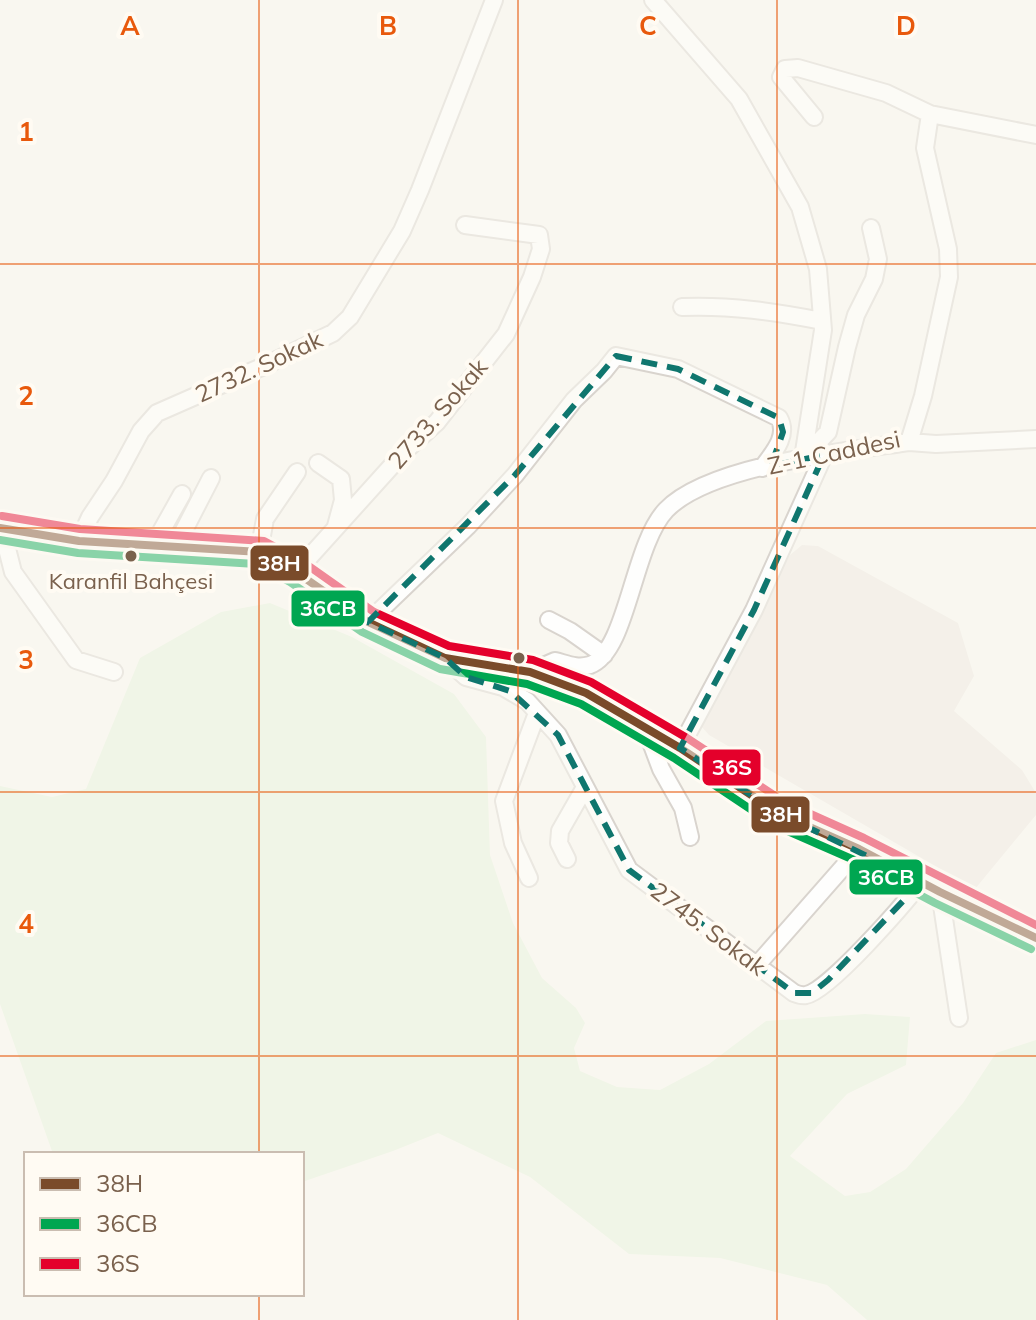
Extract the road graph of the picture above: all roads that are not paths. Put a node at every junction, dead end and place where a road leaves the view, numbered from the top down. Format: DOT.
graph roads {
  1 [pos="494,0"];
  2 [pos="653,0"];
  3 [pos="930,114"];
  4 [pos="814,117"];
  5 [pos="1036,135"];
  6 [pos="465,225"];
  7 [pos="871,228"];
  8 [pos="682,307"];
  9 [pos="822,321"];
  10 [pos="1036,439"];
  11 [pos="909,442"];
  12 [pos="824,455"];
  13 [pos="803,458"];
  14 [pos="318,463"];
  15 [pos="762,468"];
  16 [pos="297,472"];
  17 [pos="211,478"];
  18 [pos="182,494"];
  19 [pos="1,529"];
  20 [pos="335,531"];
  21 [pos="79,541"];
  22 [pos="154,544"];
  23 [pos="176,546"];
  24 [pos="259,552"];
  25 [pos="296,572"];
  26 [pos="549,620"];
  27 [pos="368,622"];
  28 [pos="604,655"];
  29 [pos="445,658"];
  30 [pos="114,672"];
  31 [pos="530,672"];
  32 [pos="537,713"];
  33 [pos="646,729"];
  34 [pos="680,748"];
  35 [pos="584,789"];
  36 [pos="690,837"];
  37 [pos="859,849"];
  38 [pos="567,859"];
  39 [pos="529,878"];
  40 [pos="921,882"];
  41 [pos="940,892"];
  42 [pos="1036,938"];
  43 [pos="757,965"];
  44 [pos="959,1018"];
  1 -- 21 [label="street, 2732. Sokak"];
  2 -- 9 [label="street"];
  3 -- 4 [label="street"];
  3 -- 5 [label="street"];
  3 -- 11 [label="street, Z-1 Caddesi"];
  6 -- 20 [label="street, 2733. Sokak"];
  7 -- 13 [label="street"];
  8 -- 9 [label="street"];
  9 -- 13 [label="street"];
  10 -- 11 [label="street"];
  11 -- 12 [label="street, Z-1 Caddesi"];
  12 -- 13 [label="street, Z-1 Caddesi"];
  12 -- 34 [label="street"];
  13 -- 15 [label="street, Z-1 Caddesi"];
  14 -- 20 [label="street"];
  15 -- 27 [label="street"];
  15 -- 28 [label="street, Z-1 Caddesi"];
  16 -- 24 [label="street"];
  17 -- 23 [label="street"];
  18 -- 22 [label="street"];
  19 -- 21 [label="main road"];
  19 -- 30 [label="street"];
  20 -- 25 [label="street, 2733. Sokak"];
  21 -- 22 [label="main road"];
  22 -- 23 [label="main road"];
  23 -- 24 [label="main road"];
  24 -- 25 [label="main road"];
  25 -- 27 [label="main road"];
  26 -- 28 [label="street"];
  27 -- 29 [label="main road"];
  28 -- 31 [label="street"];
  29 -- 31 [label="main road"];
  29 -- 32 [label="street, 2745. Sokak"];
  31 -- 33 [label="main road"];
  32 -- 35 [label="street, 2745. Sokak"];
  32 -- 39 [label="street"];
  33 -- 34 [label="main road"];
  33 -- 36 [label="street"];
  34 -- 37 [label="main road"];
  35 -- 38 [label="street"];
  35 -- 43 [label="street, 2745. Sokak"];
  37 -- 40 [label="main road"];
  37 -- 43 [label="street"];
  40 -- 41 [label="main road"];
  40 -- 43 [label="street, 2745. Sokak"];
  41 -- 42 [label="main road"];
  41 -- 44 [label="street"];
}
